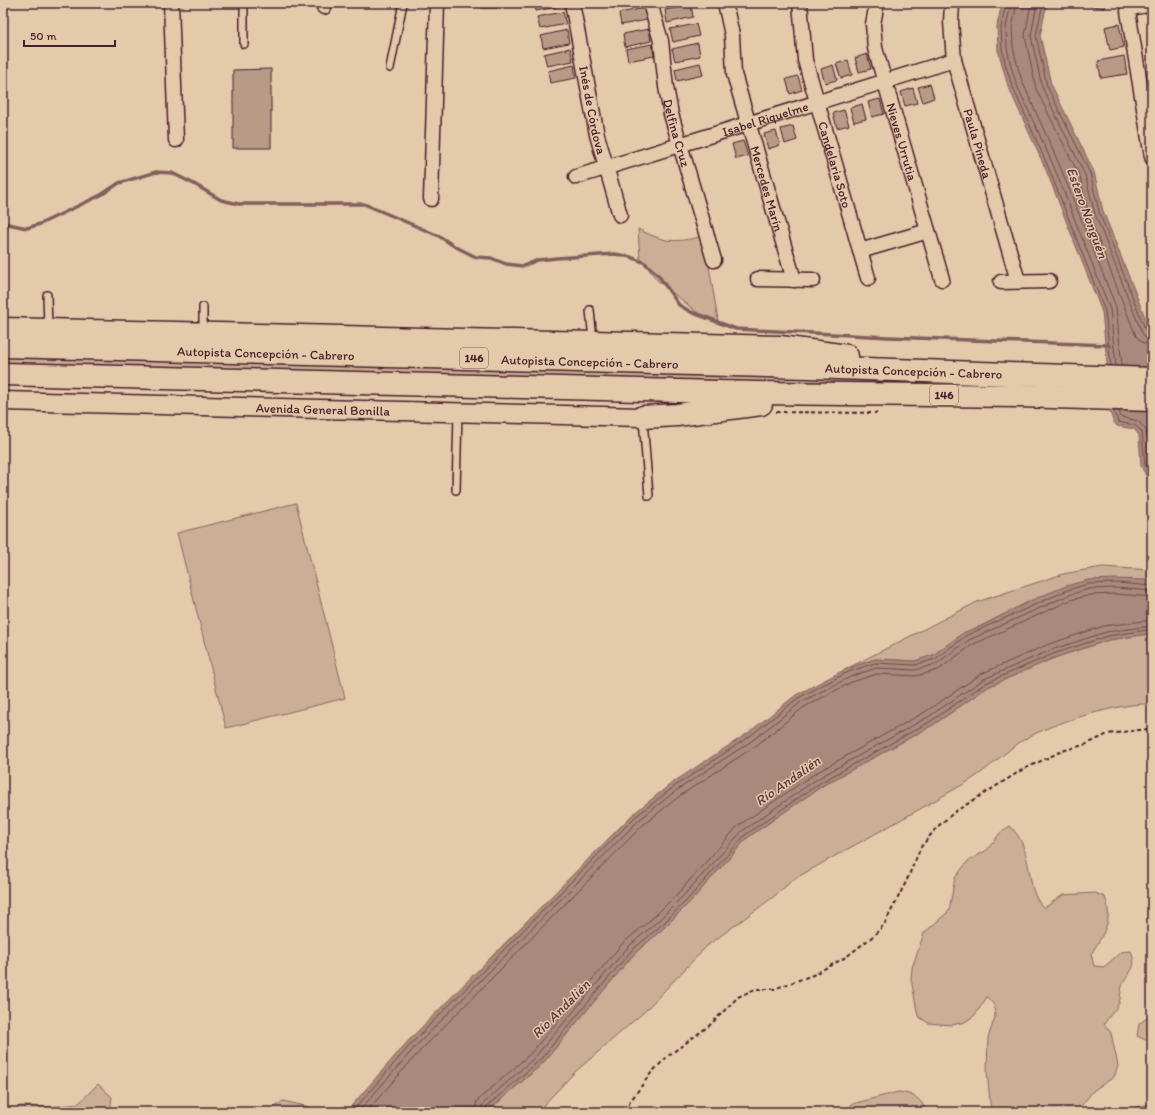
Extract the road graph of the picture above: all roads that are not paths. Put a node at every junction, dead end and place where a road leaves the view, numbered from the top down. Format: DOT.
graph roads {
  1 [pos="172,3"];
  2 [pos="244,3"];
  3 [pos="403,3"];
  4 [pos="437,3"];
  5 [pos="650,3"];
  6 [pos="725,3"];
  7 [pos="800,3"];
  8 [pos="877,3"];
  9 [pos="952,3"];
  10 [pos="574,4"];
  11 [pos="1152,4"];
  12 [pos="244,44"];
  13 [pos="954,60"];
  14 [pos="390,68"];
  15 [pos="885,82"];
  16 [pos="816,102"];
  17 [pos="748,123"];
  18 [pos="176,140"];
  19 [pos="680,145"];
  20 [pos="1152,157"];
  21 [pos="605,168"];
  22 [pos="576,177"];
  23 [pos="431,199"];
  24 [pos="620,215"];
  25 [pos="928,231"];
  26 [pos="860,251"];
  27 [pos="714,260"];
  28 [pos="868,278"];
  29 [pos="758,279"];
  30 [pos="942,279"];
  31 [pos="794,280"];
  32 [pos="813,280"];
  33 [pos="1018,281"];
  34 [pos="1049,281"];
  35 [pos="1001,282"];
  36 [pos="47,295"];
  37 [pos="202,307"];
  38 [pos="590,310"];
  39 [pos="3,328"];
  40 [pos="48,329"];
  41 [pos="203,332"];
  42 [pos="593,342"];
  43 [pos="3,346"];
  44 [pos="945,371"];
  45 [pos="3,374"];
  46 [pos="1152,379"];
  47 [pos="1099,388"];
  48 [pos="846,394"];
  49 [pos="1152,400"];
  50 [pos="3,401"];
  51 [pos="458,413"];
  52 [pos="642,417"];
  53 [pos="456,490"];
  54 [pos="649,496"];
  1 -- 18 [label="street"];
  2 -- 12 [label="lane"];
  3 -- 14 [label="lane"];
  4 -- 23 [label="street"];
  5 -- 19 [label="street, Delfina Cruz"];
  6 -- 17 [label="street, Mercedes Marín"];
  7 -- 16 [label="street, Candelaria Soto"];
  8 -- 15 [label="street, Nieves Urrutia"];
  9 -- 13 [label="street, Paula Pineda"];
  10 -- 21 [label="street, Inés de Córdova"];
  11 -- 20 [label="street"];
  13 -- 15 [label="street, Isabel Riquelme"];
  13 -- 33 [label="street, Paula Pineda"];
  15 -- 16 [label="street, Isabel Riquelme"];
  15 -- 25 [label="street, Nieves Urrutia"];
  16 -- 17 [label="street, Isabel Riquelme"];
  16 -- 26 [label="street, Candelaria Soto"];
  17 -- 19 [label="street, Isabel Riquelme"];
  17 -- 31 [label="street, Mercedes Marín"];
  19 -- 21 [label="street, Isabel Riquelme"];
  19 -- 27 [label="street, Delfina Cruz"];
  21 -- 22 [label="street, Isabel Riquelme"];
  21 -- 24 [label="street, Inés de Córdova"];
  25 -- 26 [label="street"];
  25 -- 30 [label="street, Nieves Urrutia"];
  26 -- 28 [label="street, Candelaria Soto"];
  29 -- 31 [label="street"];
  31 -- 32 [label="street"];
  33 -- 34 [label="street"];
  33 -- 35 [label="street"];
  36 -- 40 [label="lane"];
  37 -- 41 [label="lane"];
  38 -- 42 [label="lane"];
  39 -- 40 [label="main road"];
  40 -- 41 [label="main road"];
  41 -- 42 [label="main road"];
  42 -- 44 [label="highway"];
  43 -- 44 [label="highway, Autopista Concepción - Cabrero / 146"];
  44 -- 47 [label="highway, Autopista Concepción - Cabrero / 146"];
  45 -- 48 [label="highway, Autopista Concepción - Cabrero / 146"];
  46 -- 47 [label="highway, Autopista Concepción - Cabrero / 146"];
  47 -- 48 [label="highway, Autopista Concepción - Cabrero / 146"];
  47 -- 49 [label="highway, Autopista Concepción - Cabrero / 146"];
  48 -- 52 [label="highway"];
  50 -- 51 [label="street, Avenida General Bonilla"];
  51 -- 52 [label="street, Avenida General Bonilla"];
  51 -- 53 [label="lane"];
  52 -- 54 [label="lane"];
}
